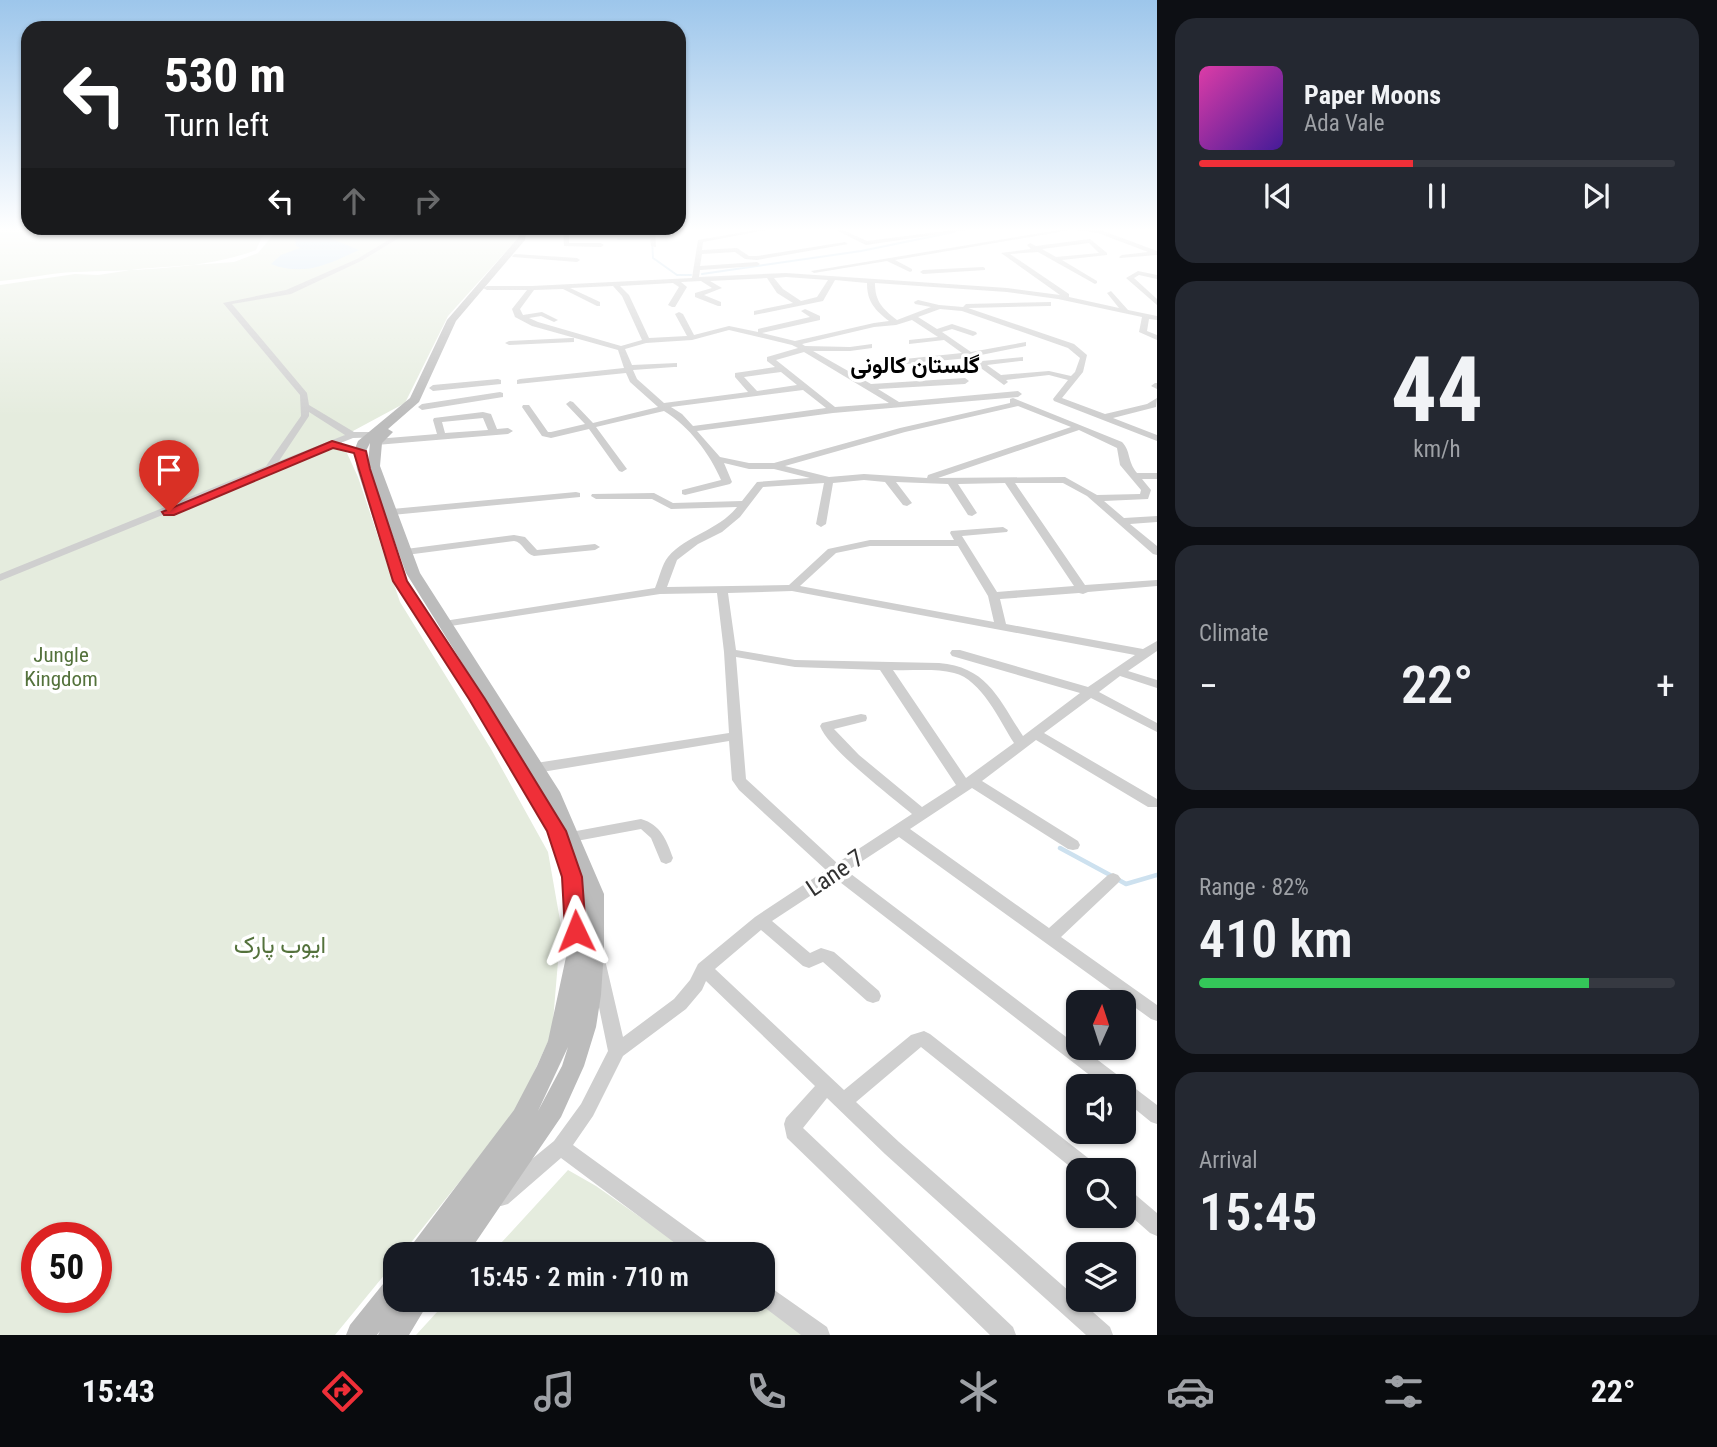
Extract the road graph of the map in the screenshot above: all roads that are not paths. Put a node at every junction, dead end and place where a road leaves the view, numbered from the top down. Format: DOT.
graph roads {
  1 [pos="286,292"];
  2 [pos="476,292"];
  3 [pos="483,292"];
  4 [pos="529,292"];
  5 [pos="573,292"];
  6 [pos="623,292"];
  7 [pos="678,292"];
  8 [pos="706,292"];
  9 [pos="782,292"];
  10 [pos="824,292"];
  11 [pos="870,292"];
  12 [pos="958,292"];
  13 [pos="1018,292"];
  14 [pos="1061,292"];
  15 [pos="1111,293"];
  16 [pos="1066,296"];
  17 [pos="918,302"];
  18 [pos="799,303"];
  19 [pos="597,304"];
  20 [pos="718,304"];
  21 [pos="1048,304"];
  22 [pos="671,305"];
  23 [pos="939,307"];
  24 [pos="963,308"];
  25 [pos="805,311"];
  26 [pos="757,313"];
  27 [pos="678,314"];
  28 [pos="1127,314"];
  29 [pos="1146,316"];
  30 [pos="521,317"];
  31 [pos="914,318"];
  32 [pos="1157,318"];
  33 [pos="554,320"];
  34 [pos="896,323"];
  35 [pos="454,325"];
  36 [pos="754,332"];
  37 [pos="936,332"];
  38 [pos="973,334"];
  39 [pos="593,338"];
  40 [pos="692,338"];
  41 [pos="945,338"];
  42 [pos="1157,338"];
  43 [pos="646,341"];
  44 [pos="912,342"];
  45 [pos="509,343"];
  46 [pos="1023,344"];
  47 [pos="801,346"];
  48 [pos="869,346"];
  49 [pos="621,348"];
  50 [pos="970,355"];
  51 [pos="1020,359"];
  52 [pos="981,363"];
  53 [pos="674,365"];
  54 [pos="935,368"];
  55 [pos="628,369"];
  56 [pos="782,369"];
  57 [pos="886,370"];
  58 [pos="1072,379"];
  59 [pos="1002,380"];
  60 [pos="965,381"];
  61 [pos="520,382"];
  62 [pos="498,383"];
  63 [pos="804,387"];
  64 [pos="869,387"];
  65 [pos="433,388"];
  66 [pos="755,394"];
  67 [pos="500,395"];
  68 [pos="1018,399"];
  69 [pos="1157,401"];
  70 [pos="896,403"];
  71 [pos="570,404"];
  72 [pos="305,407"];
  73 [pos="422,407"];
  74 [pos="526,407"];
  75 [pos="664,407"];
  76 [pos="833,410"];
  77 [pos="1104,417"];
  78 [pos="591,426"];
  79 [pos="1079,427"];
  80 [pos="693,429"];
  81 [pos="508,431"];
  82 [pos="493,432"];
  83 [pos="352,435"];
  84 [pos="377,437"];
  85 [pos="442,437"];
  86 [pos="1156,437"];
  87 [pos="332,444"];
  88 [pos="360,451"];
  89 [pos="717,459"];
  90 [pos="281,463"];
  91 [pos="774,466"];
  92 [pos="622,469"];
  93 [pos="1135,476"];
  94 [pos="1157,476"];
  95 [pos="829,480"];
  96 [pos="889,480"];
  97 [pos="1008,480"];
  98 [pos="917,481"];
  99 [pos="951,481"];
  100 [pos="685,492"];
  101 [pos="576,495"];
  102 [pos="596,496"];
  103 [pos="1144,497"];
  104 [pos="1157,497"];
  105 [pos="1094,498"];
  106 [pos="907,503"];
  107 [pos="744,504"];
  108 [pos="392,512"];
  109 [pos="972,513"];
  110 [pos="1157,519"];
  111 [pos="1122,521"];
  112 [pos="821,524"];
  113 [pos="1003,530"];
  114 [pos="961,542"];
  115 [pos="595,547"];
  116 [pos="405,552"];
  117 [pos="1157,552"];
  118 [pos="0,578"];
  119 [pos="1157,583"];
  120 [pos="792,588"];
  121 [pos="722,589"];
  122 [pos="660,591"];
  123 [pos="1083,591"];
  124 [pos="995,596"];
  125 [pos="444,624"];
  126 [pos="1001,626"];
  127 [pos="1151,649"];
  128 [pos="730,652"];
  129 [pos="956,653"];
  130 [pos="884,666"];
  131 [pos="1118,672"];
  132 [pos="1157,684"];
  133 [pos="1090,692"];
  134 [pos="861,718"];
  135 [pos="1157,728"];
  136 [pos="1035,734"];
  137 [pos="735,736"];
  138 [pos="1021,744"];
  139 [pos="536,768"];
  140 [pos="968,783"];
  141 [pos="1153,803"];
  142 [pos="922,815"];
  143 [pos="555,817"];
  144 [pos="900,830"];
  145 [pos="571,837"];
  146 [pos="1073,845"];
  147 [pos="666,858"];
  148 [pos="837,872"];
  149 [pos="1113,879"];
  150 [pos="761,921"];
  151 [pos="1051,936"];
  152 [pos="594,950"];
  153 [pos="704,969"];
  154 [pos="873,996"];
  155 [pos="1157,1014"];
  156 [pos="617,1051"];
  157 [pos="1102,1074"];
  158 [pos="827,1086"];
  159 [pos="1136,1099"];
  160 [pos="843,1102"];
  161 [pos="1157,1116"];
  162 [pos="561,1146"];
  163 [pos="1074,1158"];
  164 [pos="1136,1208"];
  165 [pos="481,1214"];
  166 [pos="1157,1226"];
  167 [pos="430,1242"];
  168 [pos="461,1242"];
  169 [pos="690,1242"];
  170 [pos="775,1303"];
  171 [pos="383,1304"];
  172 [pos="408,1312"];
  173 [pos="360,1335"];
  174 [pos="392,1335"];
  175 [pos="819,1335"];
  176 [pos="1005,1335"];
  177 [pos="1102,1335"];
  1 -- 72 [label="street"];
  2 -- 35 [label="main road"];
  3 -- 35 [label="main road"];
  4 -- 30 [label="street"];
  5 -- 19 [label="street"];
  6 -- 43 [label="street"];
  7 -- 22 [label="street"];
  8 -- 20 [label="street"];
  9 -- 18 [label="street"];
  10 -- 18 [label="street"];
  11 -- 34 [label="street"];
  12 -- 24 [label="street"];
  13 -- 28 [label="street"];
  14 -- 16 [label="street"];
  15 -- 28 [label="street"];
  17 -- 23 [label="street"];
  18 -- 26 [label="street"];
  21 -- 24 [label="street"];
  23 -- 24 [label="street"];
  23 -- 31 [label="street"];
  24 -- 58 [label="street"];
  25 -- 36 [label="street"];
  27 -- 40 [label="street"];
  28 -- 29 [label="street"];
  29 -- 32 [label="street"];
  29 -- 42 [label="street"];
  30 -- 33 [label="street"];
  30 -- 39 [label="street"];
  31 -- 34 [label="street"];
  31 -- 37 [label="street"];
  34 -- 47 [label="street"];
  35 -- 65 [label="main road"];
  35 -- 84 [label="main road"];
  36 -- 40 [label="street"];
  36 -- 47 [label="street"];
  37 -- 38 [label="street"];
  37 -- 41 [label="street"];
  39 -- 45 [label="street"];
  39 -- 49 [label="street"];
  40 -- 43 [label="street"];
  41 -- 44 [label="street"];
  41 -- 50 [label="street"];
  43 -- 49 [label="street"];
  46 -- 50 [label="street"];
  47 -- 48 [label="street"];
  47 -- 56 [label="street"];
  47 -- 64 [label="street"];
  49 -- 55 [label="street"];
  50 -- 52 [label="street"];
  50 -- 57 [label="street"];
  51 -- 52 [label="street"];
  52 -- 54 [label="street"];
  52 -- 59 [label="street"];
  53 -- 55 [label="street"];
  55 -- 61 [label="street"];
  55 -- 75 [label="street"];
  56 -- 63 [label="street"];
  56 -- 66 [label="street"];
  58 -- 59 [label="street"];
  58 -- 77 [label="street"];
  60 -- 64 [label="street"];
  62 -- 65 [label="street"];
  63 -- 66 [label="street"];
  63 -- 76 [label="street"];
  64 -- 70 [label="street"];
  65 -- 73 [label="main road"];
  66 -- 75 [label="street"];
  67 -- 73 [label="street"];
  68 -- 70 [label="street"];
  68 -- 79 [label="street"];
  68 -- 91 [label="street"];
  69 -- 77 [label="street"];
  70 -- 76 [label="street"];
  71 -- 78 [label="street"];
  72 -- 83 [label="street"];
  72 -- 90 [label="street"];
  73 -- 84 [label="main road"];
  74 -- 78 [label="street"];
  75 -- 78 [label="street"];
  75 -- 80 [label="street"];
  76 -- 80 [label="street"];
  77 -- 86 [label="street"];
  78 -- 92 [label="street"];
  79 -- 93 [label="street"];
  79 -- 98 [label="street"];
  80 -- 89 [label="street"];
  81 -- 82 [label="street"];
  82 -- 85 [label="street"];
  82 -- 85 [label="street"];
  83 -- 84 [label="street"];
  83 -- 87 [label="street"];
  84 -- 85 [label="street"];
  84 -- 88 [label="main road"];
  84 -- 108 [label="main road"];
  87 -- 88 [label="street"];
  87 -- 90 [label="street"];
  88 -- 143 [label="main road"];
  89 -- 91 [label="street"];
  89 -- 100 [label="street"];
  90 -- 118 [label="street"];
  91 -- 95 [label="street"];
  93 -- 94 [label="street"];
  93 -- 103 [label="street"];
  95 -- 96 [label="street"];
  95 -- 107 [label="street"];
  95 -- 112 [label="street"];
  96 -- 98 [label="street"];
  96 -- 106 [label="street"];
  97 -- 99 [label="street"];
  97 -- 105 [label="street"];
  97 -- 123 [label="street"];
  98 -- 99 [label="street"];
  99 -- 109 [label="street"];
  101 -- 108 [label="street"];
  102 -- 107 [label="street"];
  103 -- 104 [label="street"];
  103 -- 105 [label="street"];
  105 -- 111 [label="street"];
  107 -- 122 [label="street"];
  108 -- 116 [label="main road"];
  110 -- 111 [label="street"];
  111 -- 117 [label="street"];
  113 -- 114 [label="street"];
  114 -- 120 [label="street"];
  114 -- 124 [label="street"];
  115 -- 116 [label="street"];
  116 -- 125 [label="main road"];
  119 -- 123 [label="street"];
  120 -- 121 [label="street"];
  120 -- 126 [label="street"];
  121 -- 122 [label="street"];
  121 -- 128 [label="street"];
  122 -- 125 [label="street"];
  123 -- 124 [label="street"];
  124 -- 126 [label="street"];
  125 -- 139 [label="main road"];
  126 -- 127 [label="street"];
  127 -- 131 [label="street, Lane 7"];
  128 -- 130 [label="street"];
  128 -- 137 [label="street"];
  129 -- 133 [label="street"];
  130 -- 138 [label="street"];
  130 -- 140 [label="street"];
  131 -- 132 [label="street"];
  131 -- 133 [label="street, Lane 7"];
  133 -- 135 [label="street"];
  133 -- 136 [label="street, Lane 7"];
  134 -- 142 [label="street"];
  136 -- 138 [label="street, Lane 7"];
  136 -- 141 [label="street"];
  137 -- 139 [label="street"];
  137 -- 148 [label="street"];
  138 -- 140 [label="street, Lane 7"];
  139 -- 143 [label="main road"];
  140 -- 142 [label="street, Lane 7"];
  140 -- 146 [label="street"];
  142 -- 144 [label="street, Lane 7"];
  143 -- 145 [label="main road"];
  143 -- 167 [label="main road"];
  144 -- 148 [label="street, Lane 7"];
  144 -- 151 [label="street"];
  145 -- 147 [label="street"];
  145 -- 152 [label="main road"];
  148 -- 150 [label="street, Lane 7"];
  148 -- 157 [label="street"];
  149 -- 151 [label="street"];
  150 -- 153 [label="street, Lane 7"];
  150 -- 154 [label="street"];
  151 -- 155 [label="street"];
  152 -- 156 [label="street"];
  152 -- 165 [label="main road"];
  153 -- 156 [label="street, Lane 7"];
  153 -- 158 [label="street"];
  156 -- 162 [label="street, Lane 7"];
  158 -- 160 [label="street"];
  158 -- 176 [label="street"];
  159 -- 161 [label="street"];
  160 -- 163 [label="street"];
  160 -- 177 [label="street"];
  162 -- 165 [label="street, Lane 7"];
  162 -- 169 [label="street"];
  164 -- 166 [label="street"];
  165 -- 168 [label="main road"];
  170 -- 175 [label="street"];
  171 -- 173 [label="main road"];
  172 -- 174 [label="main road"];
}
